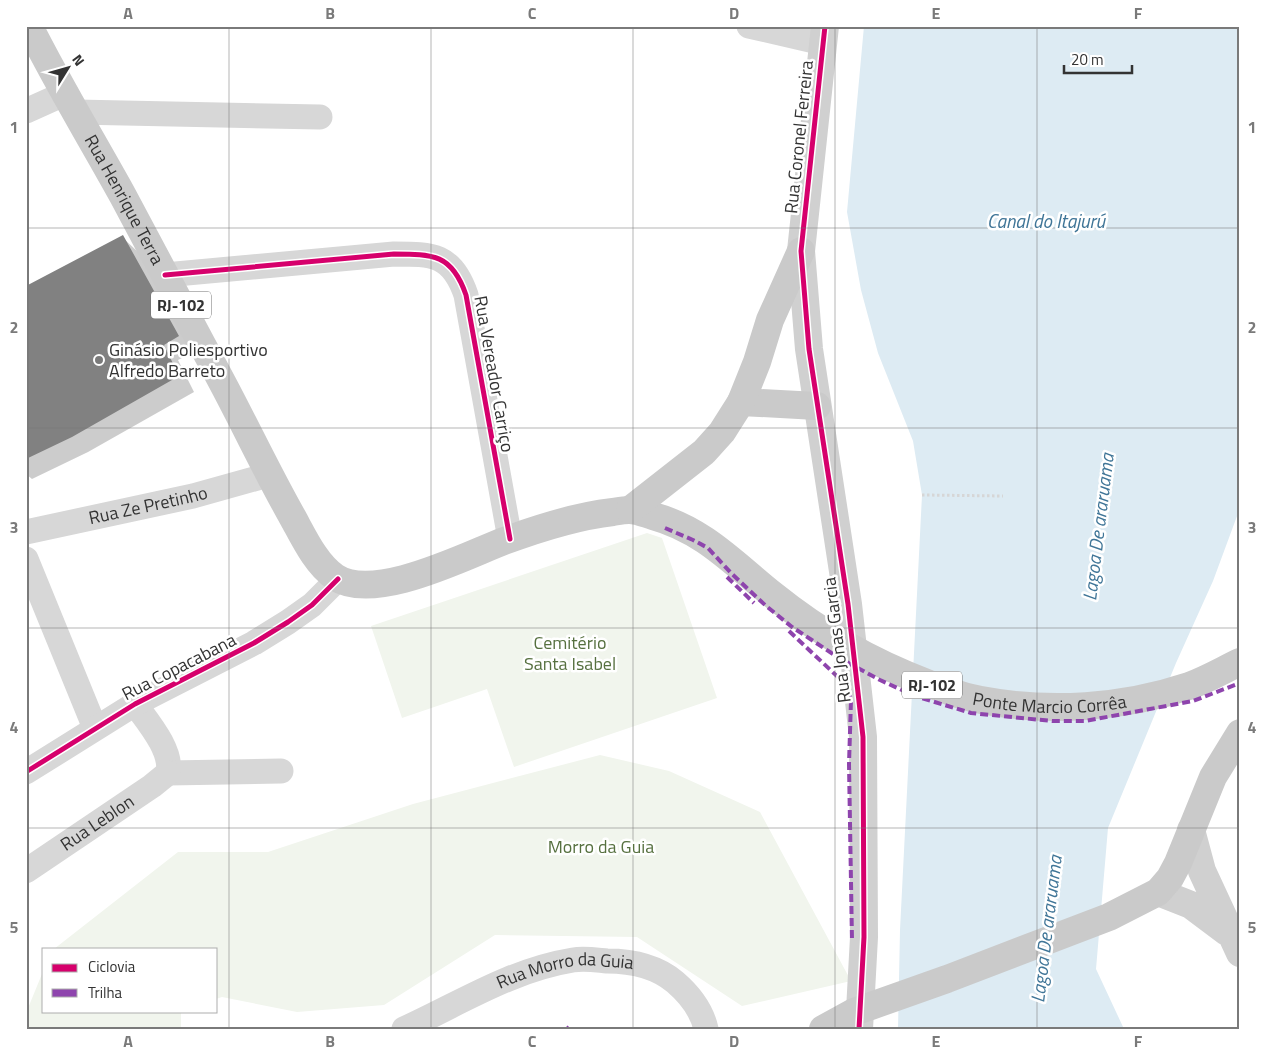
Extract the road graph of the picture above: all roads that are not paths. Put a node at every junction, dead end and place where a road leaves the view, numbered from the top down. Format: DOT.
graph roads {
  1 [pos="29,26"];
  2 [pos="749,26"];
  3 [pos="824,35"];
  4 [pos="71,102"];
  5 [pos="26,111"];
  6 [pos="320,117"];
  7 [pos="801,251"];
  8 [pos="164,275"];
  9 [pos="741,402"];
  10 [pos="817,406"];
  11 [pos="268,475"];
  12 [pos="630,510"];
  13 [pos="26,532"];
  14 [pos="510,539"];
  15 [pos="26,559"];
  16 [pos="338,580"];
  17 [pos="1240,662"];
  18 [pos="135,704"];
  19 [pos="95,728"];
  20 [pos="1240,733"];
  21 [pos="281,771"];
  22 [pos="26,772"];
  23 [pos="168,773"];
  24 [pos="1190,830"];
  25 [pos="26,871"];
  26 [pos="1155,893"];
  27 [pos="1235,943"];
  28 [pos="404,1029"];
  29 [pos="706,1029"];
  30 [pos="823,1029"];
  31 [pos="859,1029"];
  1 -- 4 [label="main road, Rua Henrique Terra / RJ-102"];
  2 -- 3 [label="street"];
  3 -- 7 [label="street, Rua Coronel Ferreira"];
  4 -- 5 [label="street"];
  4 -- 6 [label="street"];
  4 -- 8 [label="main road, Rua Henrique Terra / RJ-102"];
  7 -- 9 [label="main road"];
  7 -- 10 [label="street, Rua Jonas Garcia"];
  8 -- 11 [label="main road, Rua Henrique Terra / RJ-102"];
  8 -- 14 [label="street, Rua Vereador Carriço"];
  9 -- 10 [label="main road"];
  9 -- 12 [label="main road"];
  10 -- 31 [label="street, Rua Jonas Garcia"];
  11 -- 13 [label="street, Rua Ze Pretinho"];
  11 -- 16 [label="main road, Rua Henrique Terra / RJ-102"];
  12 -- 14 [label="main road, RJ-102"];
  12 -- 17 [label="main road, Ponte Marcio Corrêa / RJ-102"];
  14 -- 16 [label="main road, RJ-102"];
  15 -- 19 [label="street"];
  16 -- 18 [label="street, Rua Copacabana"];
  18 -- 19 [label="street, Rua Copacabana"];
  18 -- 23 [label="street"];
  19 -- 22 [label="street, Rua Copacabana"];
  20 -- 24 [label="main road"];
  21 -- 23 [label="street"];
  23 -- 25 [label="street, Rua Leblon"];
  24 -- 26 [label="main road"];
  24 -- 27 [label="street"];
  26 -- 27 [label="street"];
  26 -- 30 [label="main road"];
  28 -- 29 [label="street, Rua Morro da Guia"];
}
